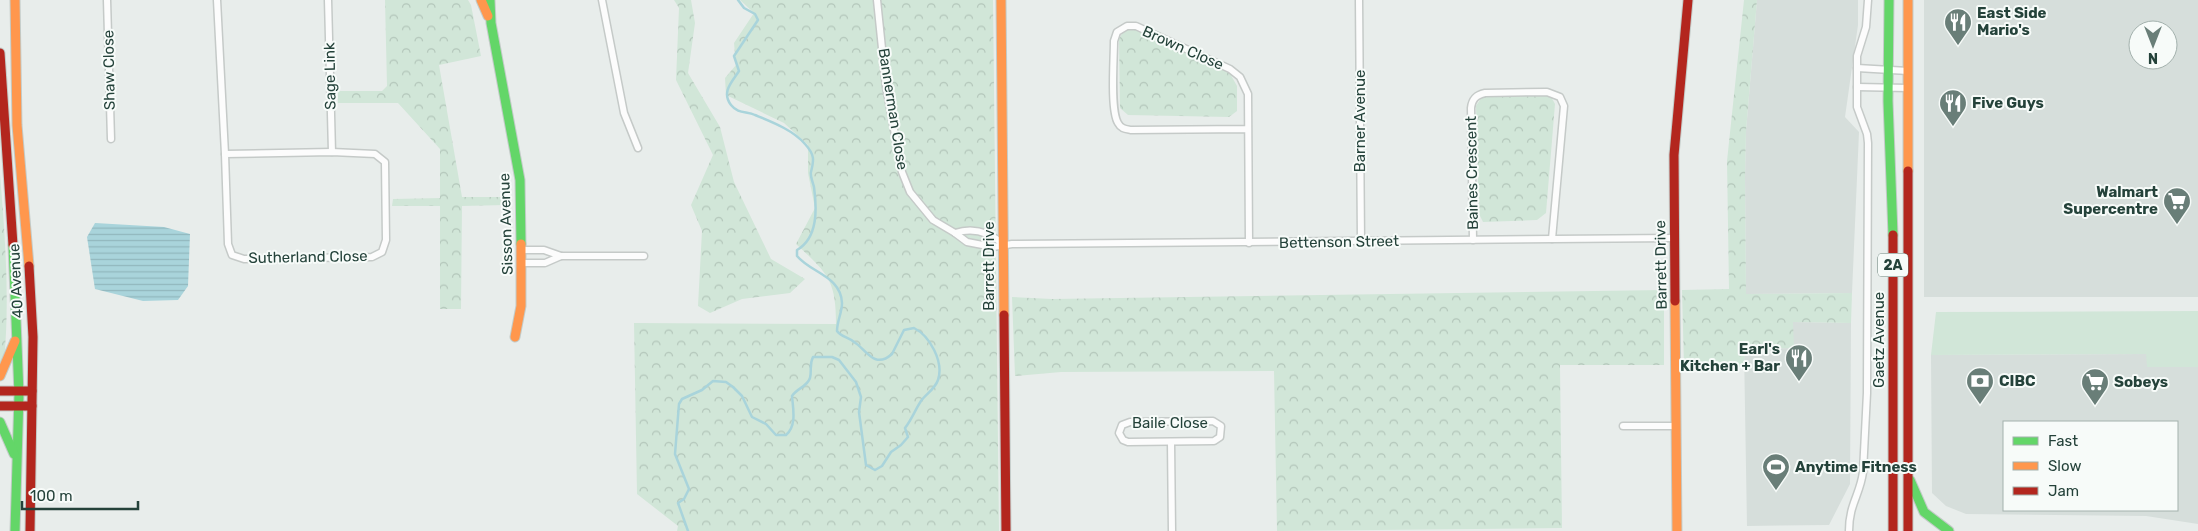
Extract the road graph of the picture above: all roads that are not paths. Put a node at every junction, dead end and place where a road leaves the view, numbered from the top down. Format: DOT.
graph roads {
  1 [pos="16,0"];
  2 [pos="107,0"];
  3 [pos="217,0"];
  4 [pos="328,0"];
  5 [pos="481,0"];
  6 [pos="490,0"];
  7 [pos="602,0"];
  8 [pos="877,0"];
  9 [pos="1001,0"];
  10 [pos="1359,0"];
  11 [pos="1688,0"];
  12 [pos="1868,0"];
  13 [pos="1889,0"];
  14 [pos="1908,0"];
  15 [pos="491,23"];
  16 [pos="0,53"];
  17 [pos="1857,68"];
  18 [pos="1889,69"];
  19 [pos="1908,71"];
  20 [pos="1857,87"];
  21 [pos="1889,87"];
  22 [pos="1908,88"];
  23 [pos="1248,130"];
  24 [pos="111,139"];
  25 [pos="638,148"];
  26 [pos="332,152"];
  27 [pos="225,154"];
  28 [pos="955,233"];
  29 [pos="1674,238"];
  30 [pos="1552,239"];
  31 [pos="1473,240"];
  32 [pos="1361,241"];
  33 [pos="1249,243"];
  34 [pos="1003,244"];
  35 [pos="521,250"];
  36 [pos="561,256"];
  37 [pos="644,256"];
  38 [pos="521,263"];
  39 [pos="18,332"];
  40 [pos="515,337"];
  41 [pos="0,376"];
  42 [pos="0,391"];
  43 [pos="18,391"];
  44 [pos="32,391"];
  45 [pos="0,406"];
  46 [pos="17,406"];
  47 [pos="32,406"];
  48 [pos="0,422"];
  49 [pos="1623,426"];
  50 [pos="1676,426"];
  51 [pos="1171,442"];
  52 [pos="17,468"];
  53 [pos="1908,475"];
  54 [pos="16,531"];
  55 [pos="30,531"];
  56 [pos="1006,531"];
  57 [pos="1172,531"];
  58 [pos="1676,531"];
  59 [pos="1849,531"];
  60 [pos="1894,531"];
  61 [pos="1908,531"];
  62 [pos="1949,531"];
  1 -- 44 [label="main road, 40 Avenue"];
  2 -- 24 [label="street, Shaw Close"];
  3 -- 27 [label="street, Sutherland Close"];
  4 -- 26 [label="street, Sage Link"];
  5 -- 15 [label="main road, Sisson Avenue"];
  6 -- 15 [label="main road, Sisson Avenue"];
  7 -- 25 [label="street"];
  8 -- 28 [label="street, Bannerman Close"];
  9 -- 34 [label="main road, Barrett Drive"];
  10 -- 32 [label="street, Barner Avenue"];
  11 -- 29 [label="main road, Barrett Drive"];
  12 -- 17 [label="street"];
  13 -- 18 [label="main road, Gaetz Avenue / 2A"];
  14 -- 19 [label="main road, Gaetz Avenue / 2A"];
  15 -- 35 [label="main road, Sisson Avenue"];
  16 -- 39 [label="main road, 40 Avenue"];
  17 -- 18 [label="street"];
  17 -- 20 [label="street"];
  18 -- 19 [label="street"];
  18 -- 21 [label="main road, Gaetz Avenue / 2A"];
  19 -- 22 [label="main road, Gaetz Avenue / 2A"];
  20 -- 21 [label="street"];
  20 -- 59 [label="street"];
  21 -- 22 [label="street"];
  21 -- 60 [label="main road, Gaetz Avenue / 2A"];
  22 -- 53 [label="main road, Gaetz Avenue / 2A"];
  23 -- 23 [label="street, Brown Close"];
  23 -- 33 [label="street, Brown Close"];
  26 -- 27 [label="street, Sutherland Close"];
  26 -- 27 [label="street, Sutherland Close"];
  28 -- 34 [label="street"];
  28 -- 34 [label="street"];
  29 -- 30 [label="street, Bettenson Street"];
  29 -- 50 [label="main road, Barrett Drive"];
  30 -- 31 [label="street, Bettenson Street"];
  30 -- 31 [label="street, Baines Crescent"];
  31 -- 32 [label="street, Bettenson Street"];
  32 -- 33 [label="street, Bettenson Street"];
  33 -- 34 [label="street, Bettenson Street"];
  34 -- 56 [label="main road, Barrett Drive"];
  35 -- 36 [label="street"];
  35 -- 38 [label="main road, Sisson Avenue"];
  36 -- 37 [label="street"];
  36 -- 38 [label="street"];
  38 -- 40 [label="main road, Sisson Avenue"];
  39 -- 41 [label="main road"];
  39 -- 43 [label="main road, 40 Avenue"];
  42 -- 43 [label="main road"];
  43 -- 44 [label="main road"];
  43 -- 46 [label="main road, 40 Avenue"];
  44 -- 47 [label="main road, 40 Avenue"];
  45 -- 46 [label="main road"];
  46 -- 47 [label="main road"];
  46 -- 52 [label="main road, 40 Avenue"];
  47 -- 55 [label="main road, 40 Avenue"];
  48 -- 52 [label="main road"];
  49 -- 50 [label="street"];
  50 -- 58 [label="main road, Barrett Drive"];
  51 -- 51 [label="street, Baile Close"];
  51 -- 57 [label="street, Baile Close"];
  52 -- 54 [label="main road, 40 Avenue"];
  53 -- 61 [label="main road, Gaetz Avenue / 2A"];
  53 -- 62 [label="main road"];
}
